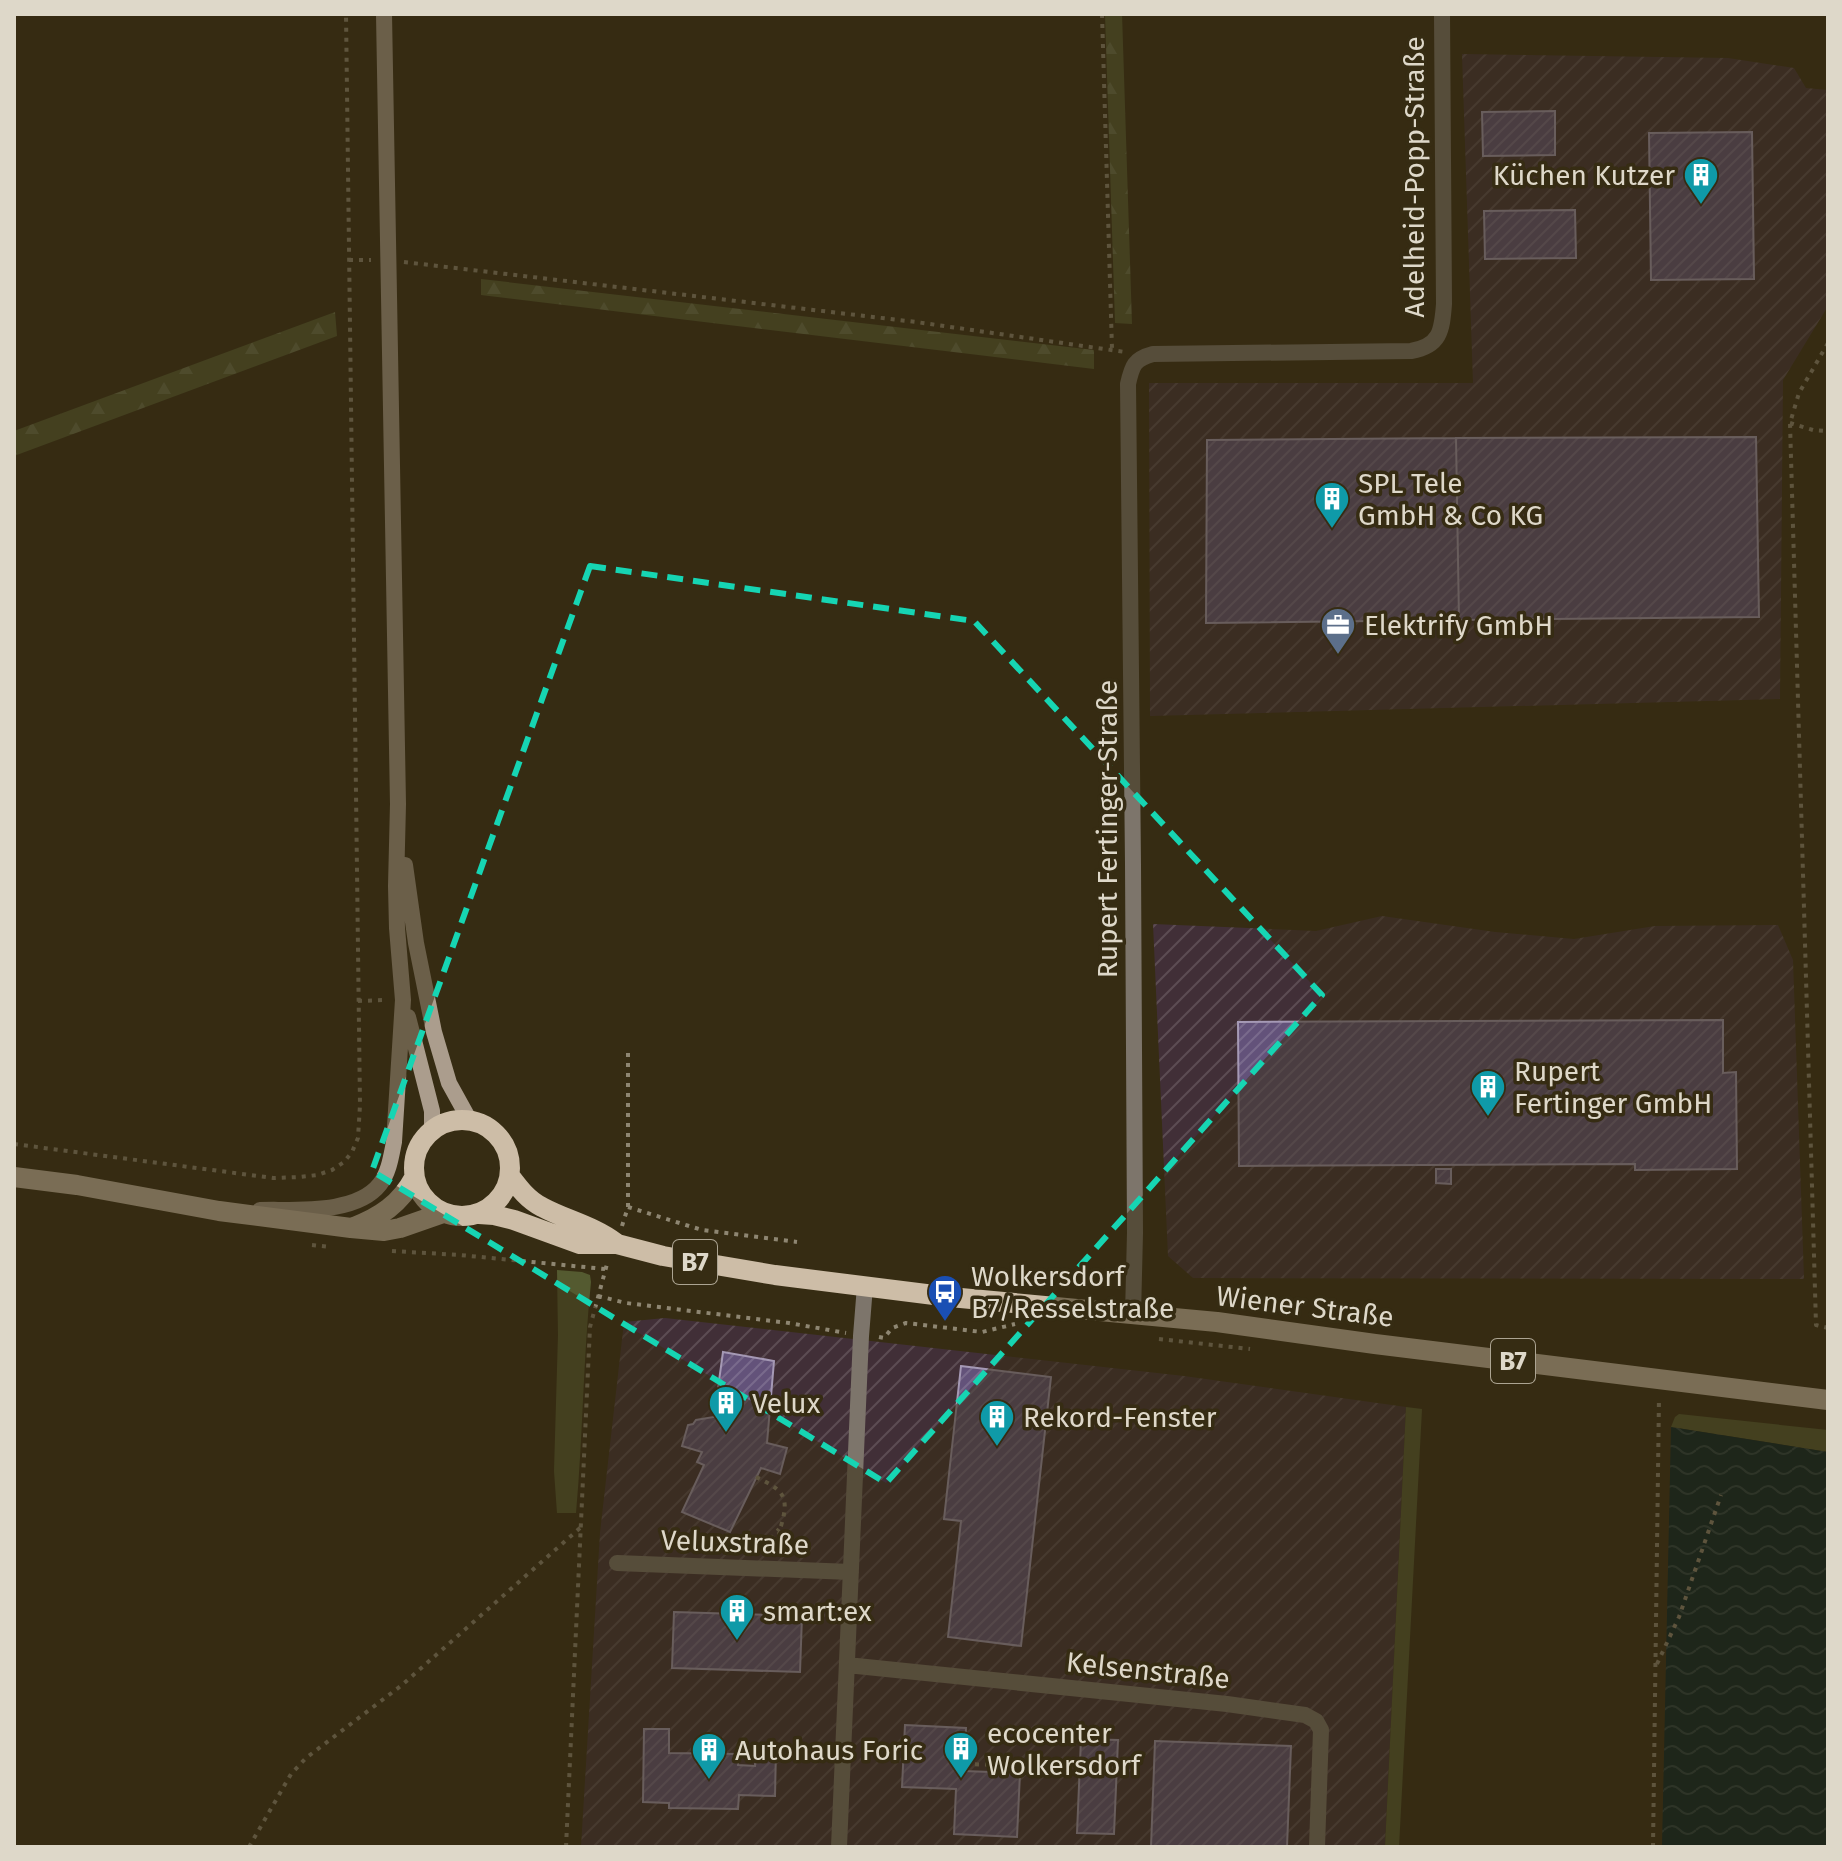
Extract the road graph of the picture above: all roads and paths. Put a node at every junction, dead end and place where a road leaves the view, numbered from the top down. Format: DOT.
graph roads {
  1 [pos="346,14"];
  2 [pos="384,14"];
  3 [pos="1102,14"];
  4 [pos="1442,14"];
  5 [pos="388,260"];
  6 [pos="1828,343"];
  7 [pos="1112,349"];
  8 [pos="1145,358"];
  9 [pos="1790,423"];
  10 [pos="1828,431"];
  11 [pos="398,804"];
  12 [pos="403,1000"];
  13 [pos="358,1001"];
  14 [pos="628,1051"];
  15 [pos="470,1121"];
  16 [pos="432,1130"];
  17 [pos="14,1144"];
  18 [pos="510,1176"];
  19 [pos="14,1177"];
  20 [pos="414,1178"];
  21 [pos="628,1207"];
  22 [pos="219,1211"];
  23 [pos="443,1213"];
  24 [pos="479,1214"];
  25 [pos="351,1228"];
  26 [pos="797,1242"];
  27 [pos="617,1244"];
  28 [pos="865,1286"];
  29 [pos="598,1296"];
  30 [pos="1133,1315"];
  31 [pos="1025,1324"];
  32 [pos="1828,1328"];
  33 [pos="861,1336"];
  34 [pos="1158,1338"];
  35 [pos="1251,1349"];
  36 [pos="1660,1379"];
  37 [pos="1828,1400"];
  38 [pos="756,1477"];
  39 [pos="1721,1495"];
  40 [pos="780,1527"];
  41 [pos="580,1528"];
  42 [pos="617,1563"];
  43 [pos="710,1567"];
  44 [pos="778,1570"];
  45 [pos="851,1572"];
  46 [pos="847,1665"];
  47 [pos="1656,1666"];
  48 [pos="965,1764"];
  49 [pos="1000,1765"];
  50 [pos="249,1847"];
  51 [pos="566,1847"];
  52 [pos="839,1847"];
  53 [pos="1317,1847"];
  54 [pos="1653,1847"];
  1 -- 13 [label="path"];
  2 -- 5 [label="main road"];
  3 -- 7 [label="path"];
  4 -- 8 [label="street, Adelheid-Popp-Straße"];
  5 -- 7 [label="path"];
  5 -- 11 [label="main road"];
  6 -- 9 [label="path"];
  7 -- 8 [label="path"];
  8 -- 30 [label="street, Rupert Fertinger-Straße"];
  9 -- 10 [label="path"];
  9 -- 32 [label="path"];
  11 -- 12 [label="main road"];
  11 -- 15 [label="main road"];
  12 -- 13 [label="path"];
  12 -- 16 [label="main road"];
  12 -- 22 [label="main road"];
  13 -- 17 [label="path"];
  14 -- 21 [label="path"];
  15 -- 16 [label="main road"];
  15 -- 18 [label="main road, B7"];
  16 -- 20 [label="main road"];
  18 -- 24 [label="main road"];
  18 -- 27 [label="main road, B7"];
  19 -- 22 [label="main road, B7"];
  20 -- 23 [label="main road"];
  20 -- 25 [label="main road"];
  21 -- 26 [label="path"];
  21 -- 27 [label="path"];
  22 -- 25 [label="main road, B7"];
  23 -- 24 [label="main road, B7"];
  23 -- 25 [label="main road, B7"];
  24 -- 27 [label="main road, B7"];
  27 -- 28 [label="main road, Wiener Straße / B7"];
  27 -- 29 [label="path"];
  28 -- 30 [label="main road, Wiener Straße / B7"];
  28 -- 33 [label="street"];
  29 -- 33 [label="path"];
  29 -- 41 [label="path"];
  30 -- 36 [label="main road, Wiener Straße / B7"];
  31 -- 33 [label="path"];
  33 -- 45 [label="street"];
  34 -- 35 [label="path"];
  36 -- 37 [label="main road, Wiener Straße / B7"];
  36 -- 47 [label="path"];
  38 -- 40 [label="path"];
  39 -- 47 [label="path"];
  40 -- 43 [label="path"];
  40 -- 44 [label="path"];
  41 -- 50 [label="path"];
  41 -- 51 [label="path"];
  42 -- 43 [label="street, Veluxstraße"];
  43 -- 44 [label="street, Veluxstraße"];
  44 -- 45 [label="street, Veluxstraße"];
  45 -- 46 [label="street"];
  46 -- 52 [label="street"];
  46 -- 53 [label="street, Kelsenstraße"];
  47 -- 54 [label="path"];
  48 -- 49 [label="path"];
}
